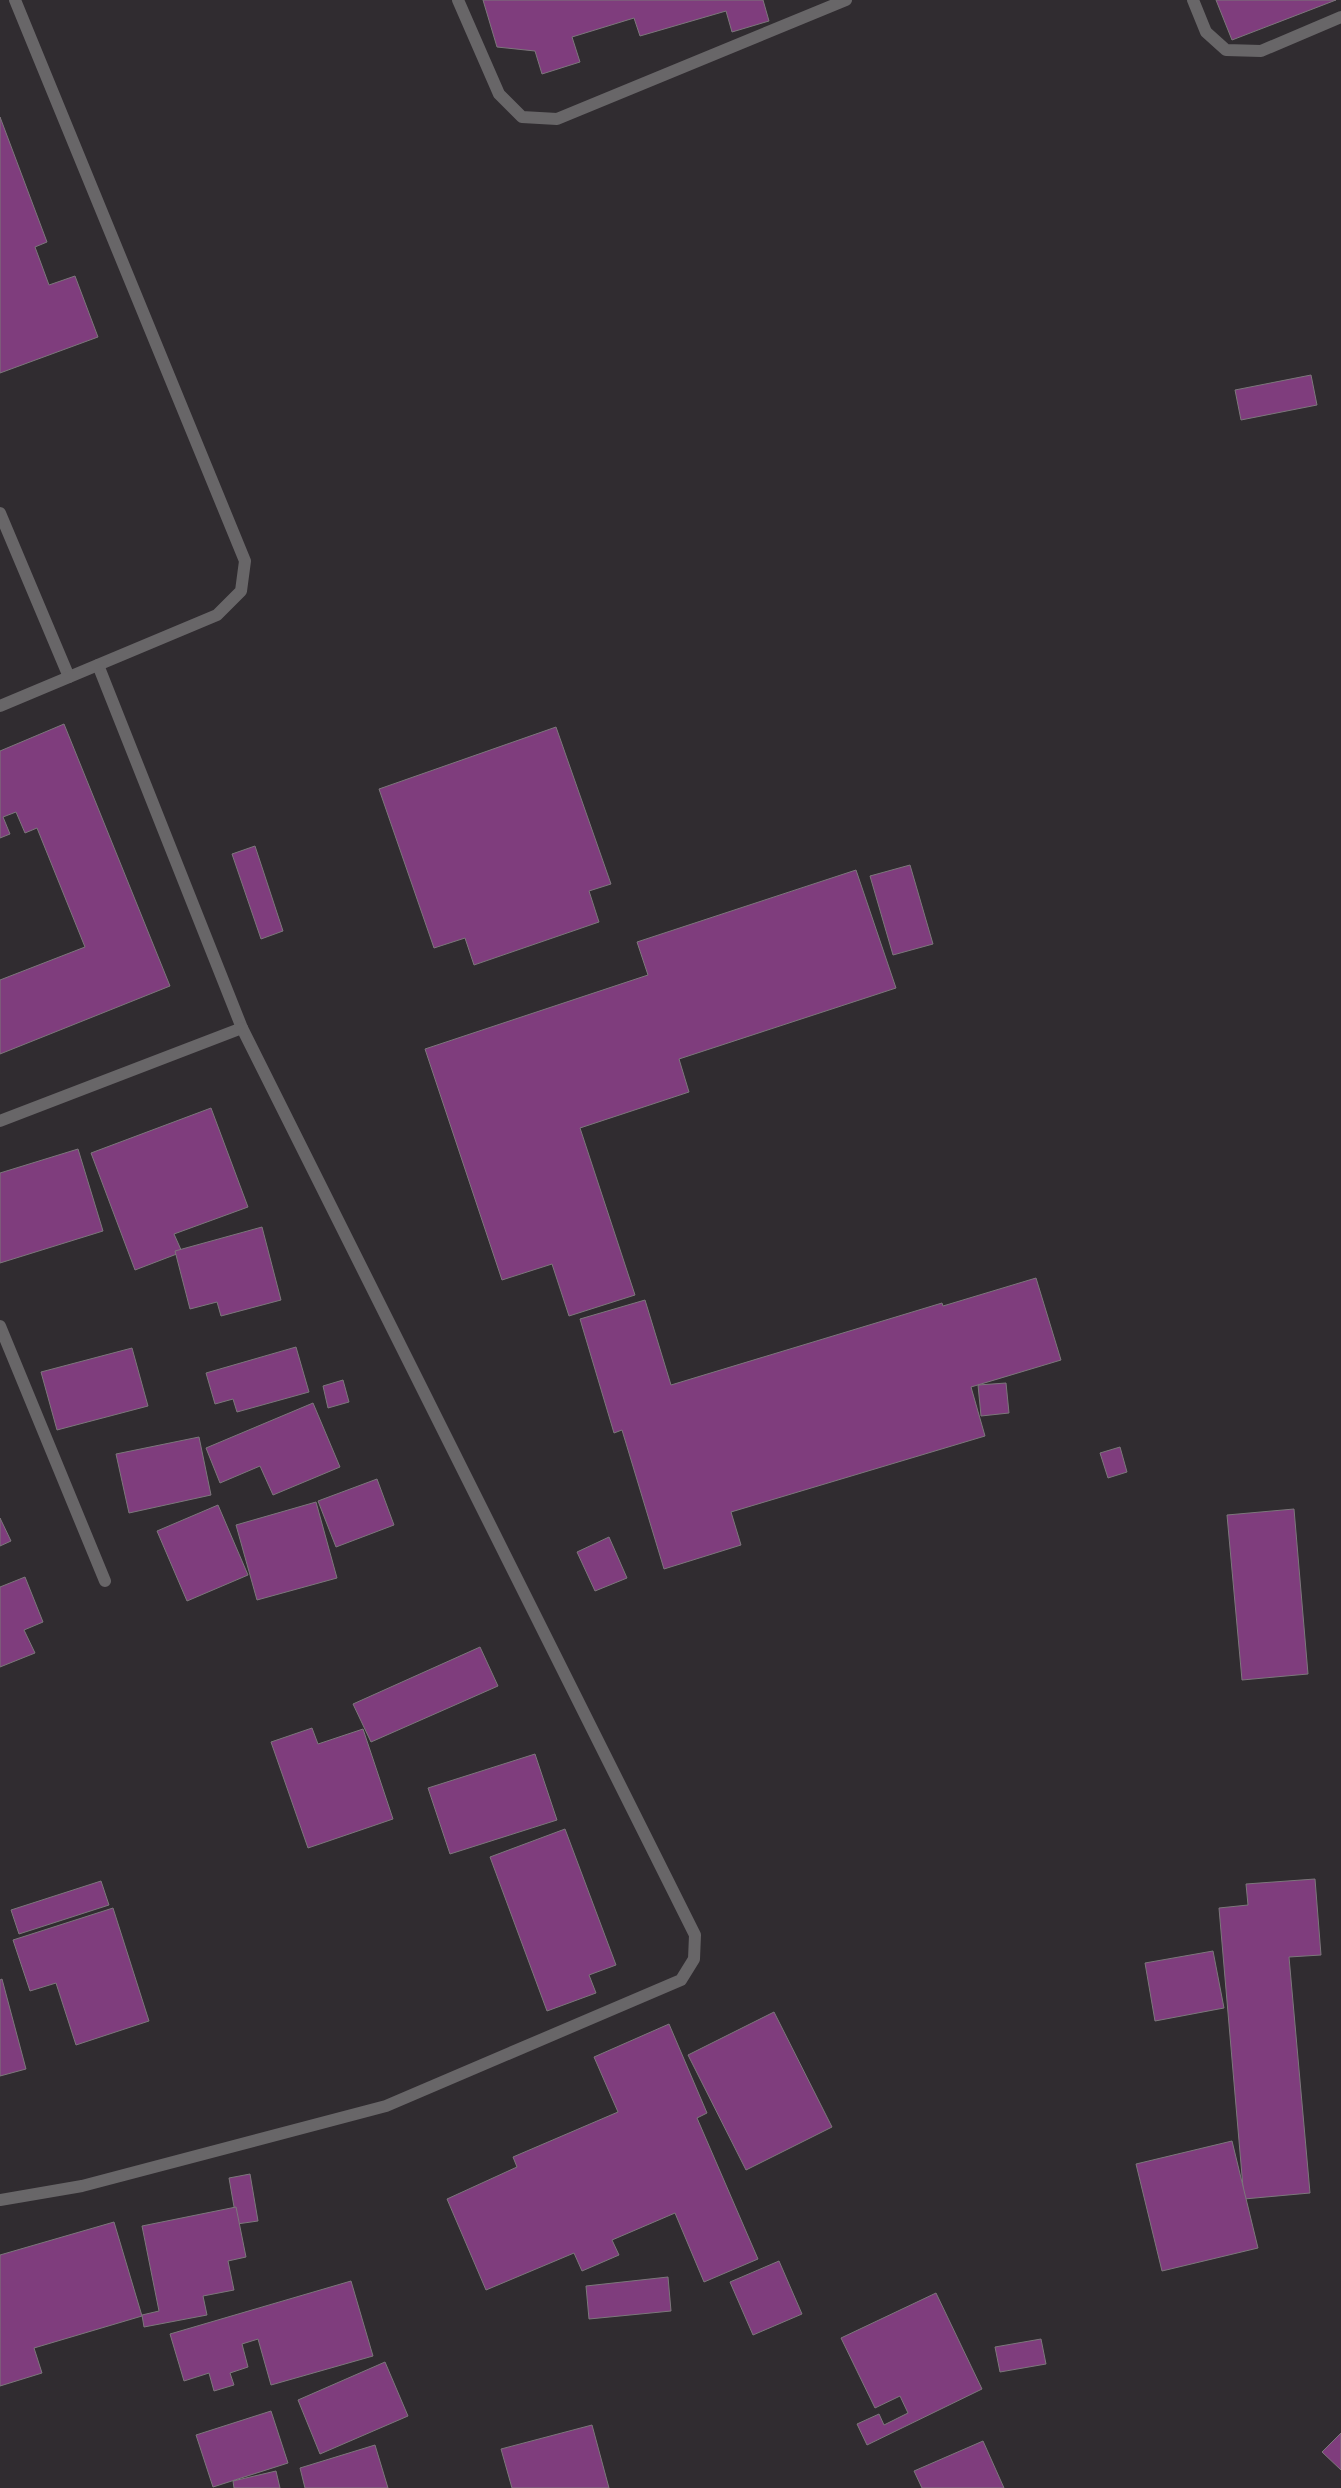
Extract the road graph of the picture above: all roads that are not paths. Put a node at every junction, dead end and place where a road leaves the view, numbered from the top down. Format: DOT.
graph roads {
  1 [pos="15,0"];
  2 [pos="458,0"];
  3 [pos="846,0"];
  4 [pos="1193,0"];
  5 [pos="1341,17"];
  6 [pos="0,513"];
  7 [pos="98,664"];
  8 [pos="69,676"];
  9 [pos="0,706"];
  10 [pos="242,1028"];
  11 [pos="0,1121"];
  12 [pos="0,1326"];
  13 [pos="105,1581"];
  14 [pos="0,2200"];
  1 -- 7 [label="street"];
  2 -- 3 [label="street"];
  4 -- 5 [label="street"];
  6 -- 8 [label="street"];
  7 -- 8 [label="street"];
  7 -- 10 [label="street"];
  8 -- 9 [label="street"];
  10 -- 11 [label="street"];
  10 -- 14 [label="street"];
  12 -- 13 [label="street"];
}
